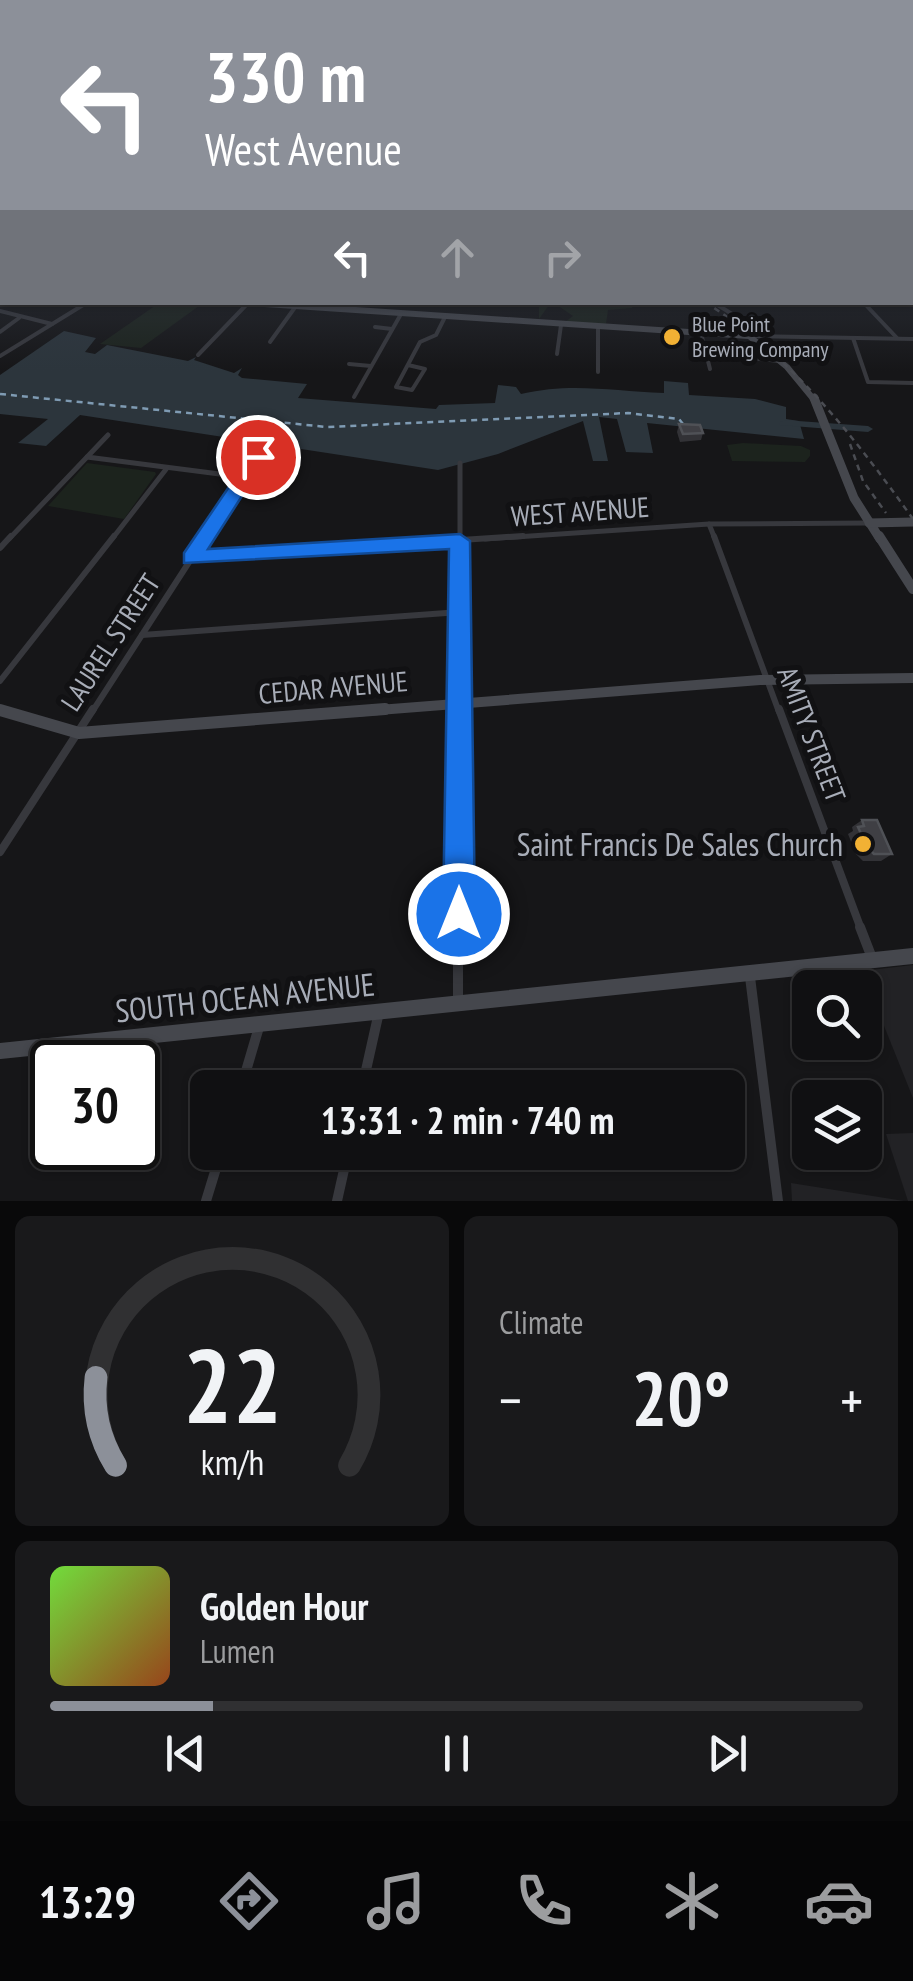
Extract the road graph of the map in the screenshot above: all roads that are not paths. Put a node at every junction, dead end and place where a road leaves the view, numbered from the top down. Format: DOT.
graph roads {
  1 [pos="83,305"];
  2 [pos="246,305"];
  3 [pos="286,305"];
  4 [pos="718,305"];
  5 [pos="866,305"];
  6 [pos="296,306"];
  7 [pos="338,306"];
  8 [pos="0,311"];
  9 [pos="401,314"];
  10 [pos="20,317"];
  11 [pos="445,317"];
  12 [pos="53,324"];
  13 [pos="561,325"];
  14 [pos="374,327"];
  15 [pos="598,327"];
  16 [pos="392,329"];
  17 [pos="0,332"];
  18 [pos="701,333"];
  19 [pos="749,336"];
  20 [pos="768,336"];
  21 [pos="853,338"];
  22 [pos="898,339"];
  23 [pos="913,339"];
  24 [pos="270,342"];
  25 [pos="557,354"];
  26 [pos="198,355"];
  27 [pos="0,356"];
  28 [pos="750,358"];
  29 [pos="780,361"];
  30 [pos="349,364"];
  31 [pos="408,365"];
  32 [pos="371,366"];
  33 [pos="710,369"];
  34 [pos="598,372"];
  35 [pos="913,382"];
  36 [pos="354,397"];
  37 [pos="108,435"];
  38 [pos="87,457"];
  39 [pos="258,457"];
  40 [pos="460,463"];
  41 [pos="167,468"];
  42 [pos="243,478"];
  43 [pos="913,522"];
  44 [pos="869,523"];
  45 [pos="709,524"];
  46 [pos="460,541"];
  47 [pos="0,548"];
  48 [pos="191,558"];
  49 [pos="913,589"];
  50 [pos="460,612"];
  51 [pos="140,636"];
  52 [pos="913,678"];
  53 [pos="768,679"];
  54 [pos="0,681"];
  55 [pos="460,701"];
  56 [pos="0,710"];
  57 [pos="78,733"];
  58 [pos="0,852"];
  59 [pos="913,956"];
  60 [pos="873,960"];
  61 [pos="749,970"];
  62 [pos="458,1000"];
  63 [pos="379,1011"];
  64 [pos="261,1021"];
  65 [pos="0,1052"];
  66 [pos="246,1070"];
  67 [pos="366,1070"];
  68 [pos="215,1170"];
  69 [pos="344,1170"];
  70 [pos="206,1201"];
  71 [pos="337,1201"];
  72 [pos="778,1201"];
  1 -- 12 [label="street"];
  2 -- 26 [label="street"];
  3 -- 6 [label="street"];
  4 -- 20 [label="street"];
  5 -- 22 [label="street"];
  6 -- 7 [label="street"];
  6 -- 24 [label="street"];
  7 -- 9 [label="street"];
  8 -- 10 [label="street"];
  9 -- 11 [label="street"];
  9 -- 16 [label="street"];
  10 -- 12 [label="street"];
  10 -- 17 [label="street"];
  11 -- 13 [label="street"];
  11 -- 31 [label="street"];
  12 -- 27 [label="street"];
  13 -- 15 [label="street"];
  13 -- 25 [label="street"];
  14 -- 16 [label="street"];
  15 -- 18 [label="street"];
  15 -- 34 [label="street"];
  16 -- 32 [label="street"];
  18 -- 19 [label="street"];
  18 -- 33 [label="street"];
  19 -- 20 [label="street"];
  19 -- 29 [label="street"];
  20 -- 21 [label="street"];
  21 -- 22 [label="street"];
  21 -- 35 [label="street"];
  22 -- 23 [label="street"];
  28 -- 29 [label="street"];
  29 -- 44 [label="street"];
  30 -- 32 [label="street"];
  31 -- 31 [label="street"];
  32 -- 36 [label="street"];
  37 -- 38 [label="street"];
  38 -- 41 [label="street"];
  38 -- 47 [label="street"];
  39 -- 42 [label="street, LAUREL STREET"];
  40 -- 46 [label="street"];
  41 -- 42 [label="street"];
  41 -- 54 [label="street"];
  42 -- 48 [label="street, LAUREL STREET"];
  43 -- 44 [label="street, WEST AVENUE"];
  44 -- 45 [label="street, WEST AVENUE"];
  44 -- 49 [label="street"];
  45 -- 46 [label="street, WEST AVENUE"];
  45 -- 53 [label="street, AMITY STREET"];
  46 -- 48 [label="street, WEST AVENUE"];
  46 -- 50 [label="street"];
  48 -- 51 [label="street, LAUREL STREET"];
  50 -- 51 [label="street"];
  50 -- 55 [label="street"];
  51 -- 57 [label="street, LAUREL STREET"];
  52 -- 53 [label="street, CEDAR AVENUE"];
  53 -- 55 [label="street, CEDAR AVENUE"];
  53 -- 60 [label="street, AMITY STREET"];
  55 -- 57 [label="street, CEDAR AVENUE"];
  55 -- 62 [label="street"];
  56 -- 57 [label="street, CEDAR AVENUE"];
  57 -- 58 [label="street, LAUREL STREET"];
  59 -- 60 [label="street, SOUTH OCEAN AVENUE"];
  60 -- 61 [label="street, SOUTH OCEAN AVENUE"];
  61 -- 62 [label="street, SOUTH OCEAN AVENUE"];
  61 -- 72 [label="street"];
  62 -- 63 [label="street, SOUTH OCEAN AVENUE"];
  63 -- 64 [label="street, SOUTH OCEAN AVENUE"];
  63 -- 67 [label="street"];
  64 -- 65 [label="street, SOUTH OCEAN AVENUE"];
  64 -- 66 [label="street"];
  68 -- 70 [label="street"];
  69 -- 71 [label="street"];
}
